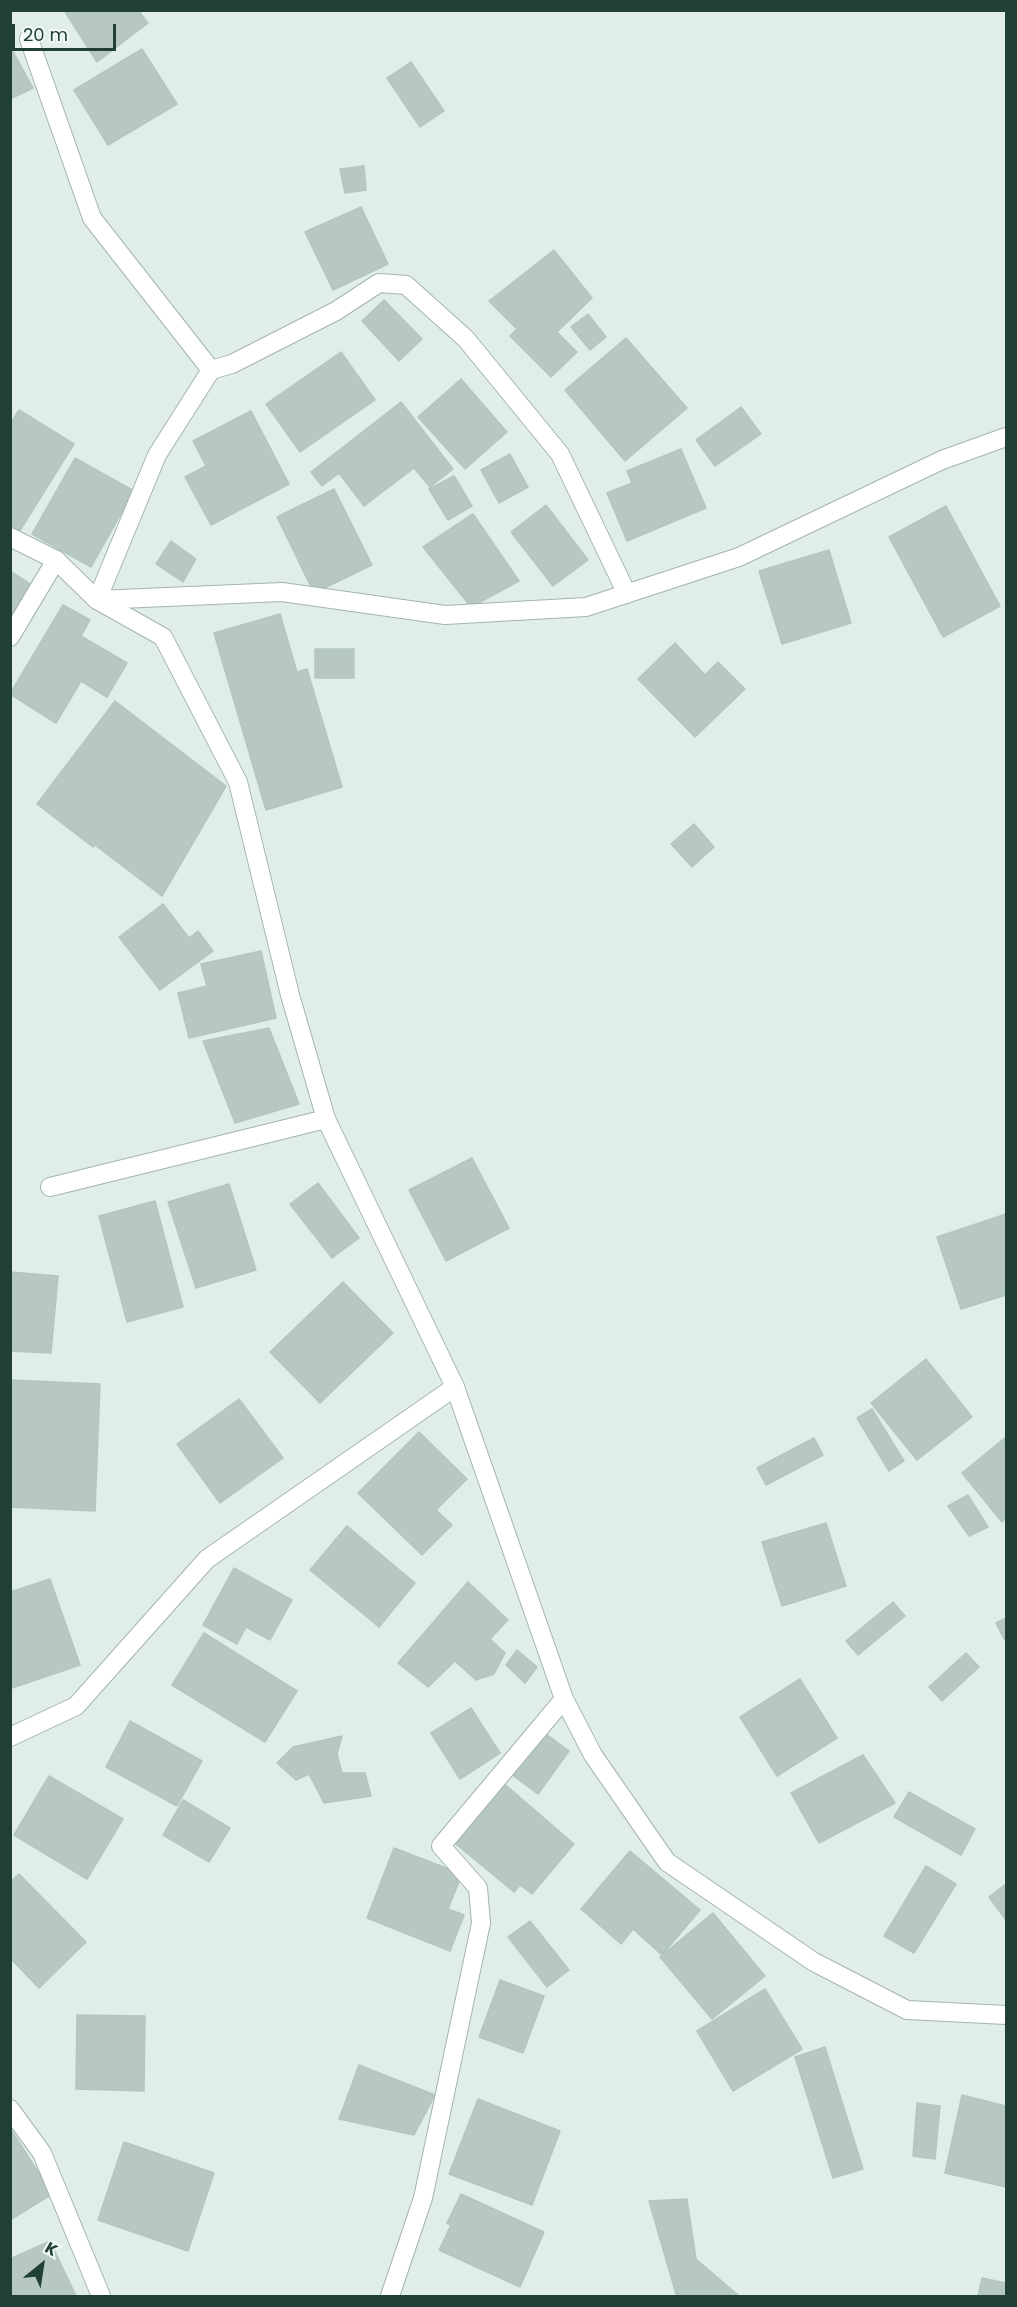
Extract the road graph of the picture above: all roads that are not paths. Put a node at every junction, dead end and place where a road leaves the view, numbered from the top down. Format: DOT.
graph roads {
  1 [pos="29,39"];
  2 [pos="211,370"];
  3 [pos="1006,437"];
  4 [pos="10,537"];
  5 [pos="56,560"];
  6 [pos="627,594"];
  7 [pos="97,600"];
  8 [pos="10,637"];
  9 [pos="326,1119"];
  10 [pos="50,1187"];
  11 [pos="455,1387"];
  12 [pos="564,1699"];
  13 [pos="10,1737"];
  14 [pos="1006,2015"];
  15 [pos="10,2109"];
  16 [pos="101,2296"];
  17 [pos="390,2296"];
  1 -- 2 [label="street"];
  2 -- 6 [label="street"];
  2 -- 7 [label="street"];
  3 -- 6 [label="street"];
  4 -- 5 [label="street"];
  5 -- 7 [label="street"];
  5 -- 8 [label="street"];
  6 -- 7 [label="street"];
  7 -- 9 [label="street"];
  9 -- 10 [label="street"];
  9 -- 11 [label="street"];
  11 -- 12 [label="street"];
  11 -- 13 [label="street"];
  12 -- 14 [label="street"];
  12 -- 17 [label="street"];
  15 -- 16 [label="street"];
}
